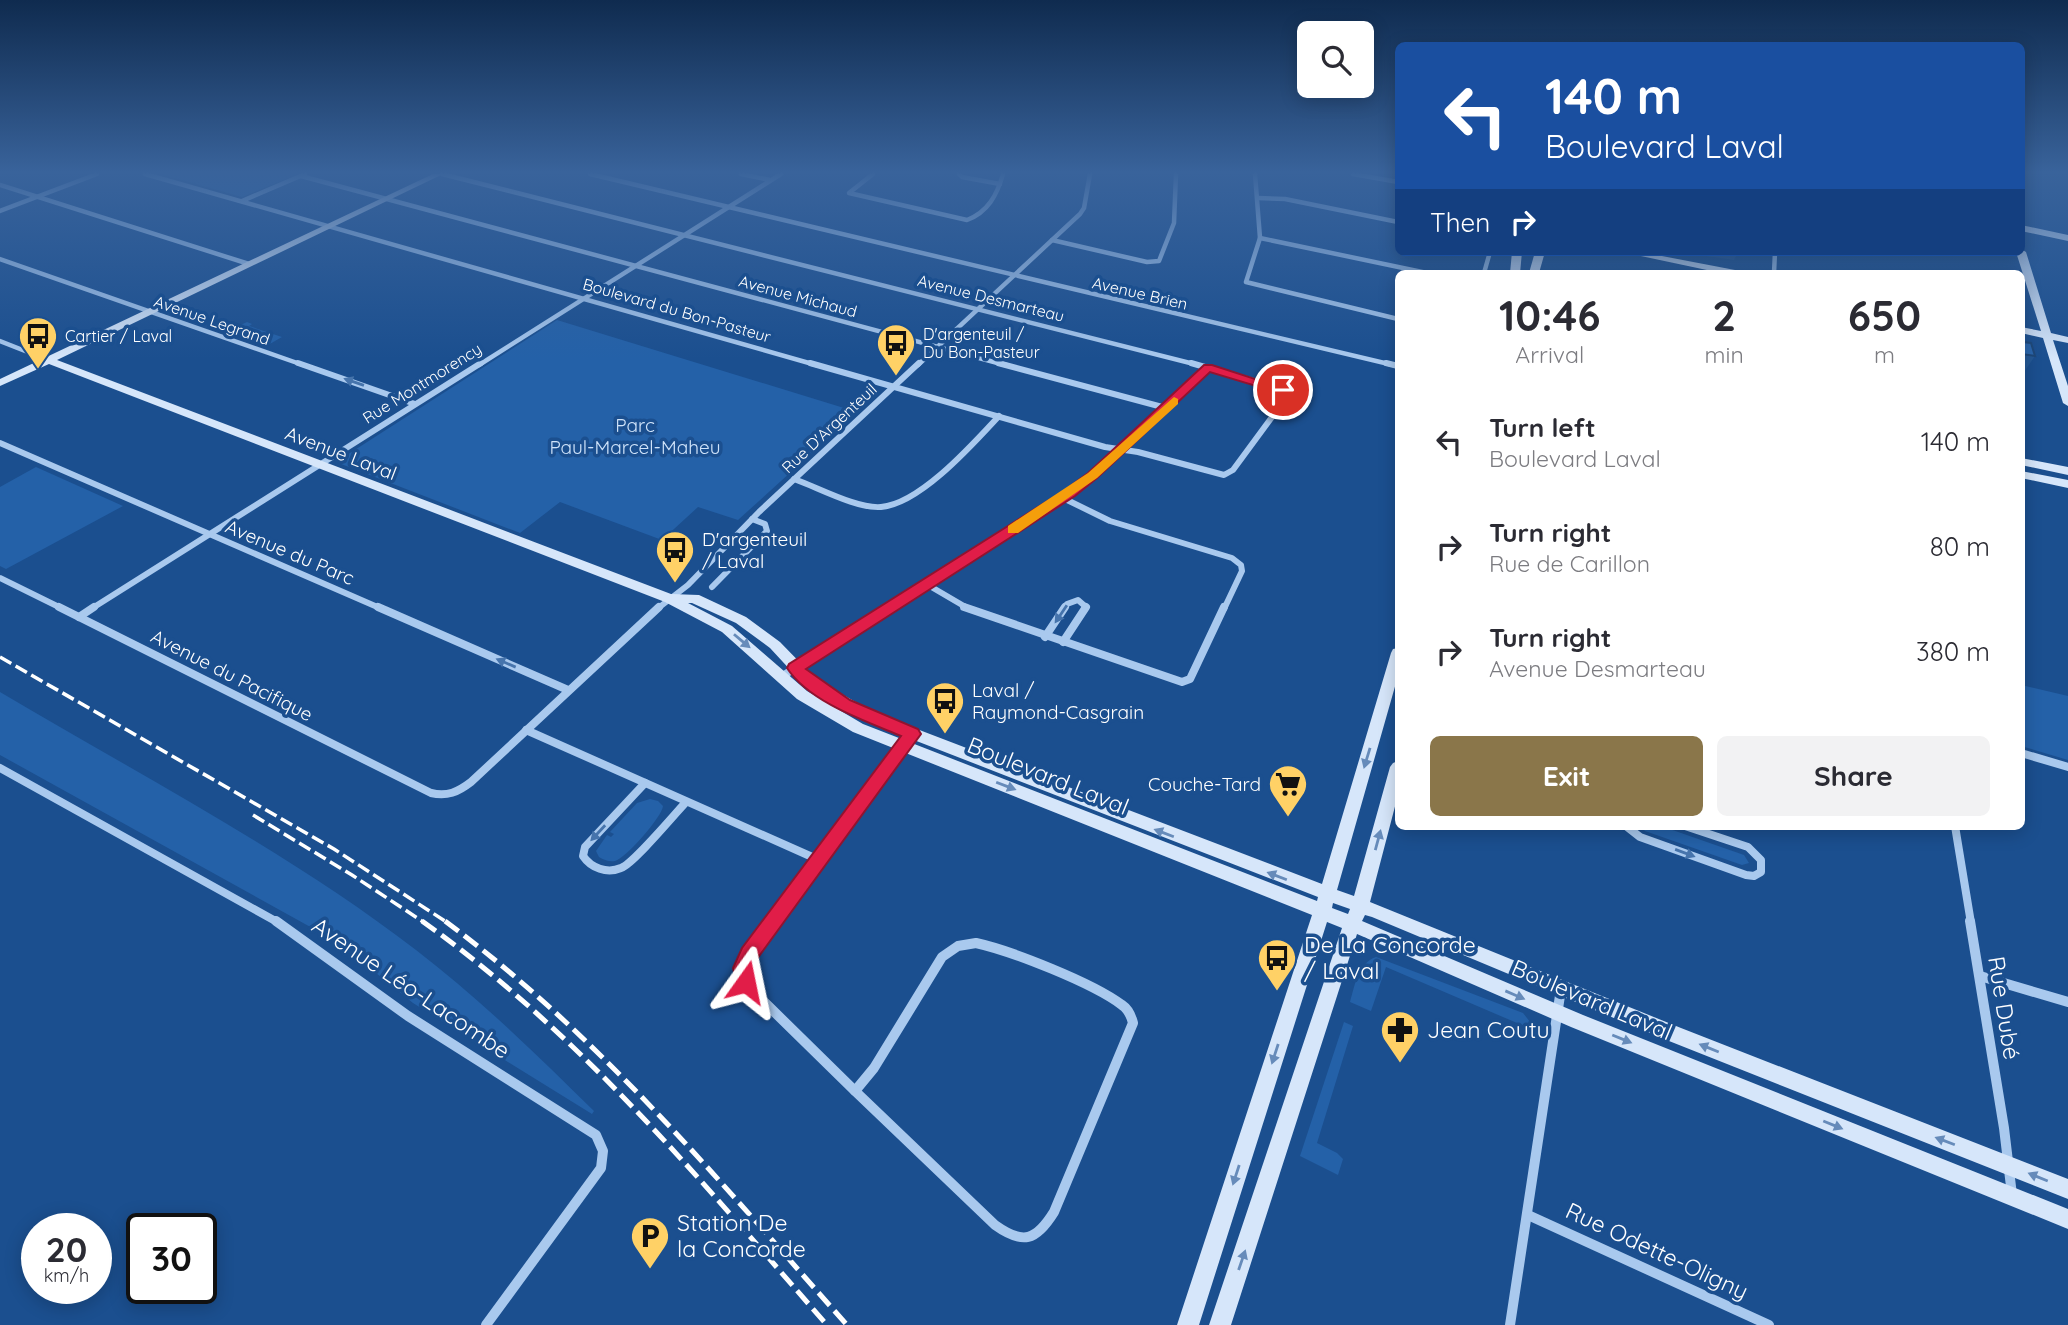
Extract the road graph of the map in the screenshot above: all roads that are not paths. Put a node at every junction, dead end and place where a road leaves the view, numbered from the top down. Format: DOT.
graph roads {
  1 [pos="160,236"];
  2 [pos="308,236"];
  3 [pos="364,236"];
  4 [pos="527,236"];
  5 [pos="683,236"];
  6 [pos="687,236"];
  7 [pos="849,236"];
  8 [pos="1056,236"];
  9 [pos="1169,236"];
  10 [pos="1260,238"];
  11 [pos="1052,240"];
  12 [pos="1648,256"];
  13 [pos="2022,256"];
  14 [pos="0,259"];
  15 [pos="249,264"];
  16 [pos="635,265"];
  17 [pos="1413,270"];
  18 [pos="1720,270"];
  19 [pos="1014,275"];
  20 [pos="583,298"];
  21 [pos="978,309"];
  22 [pos="150,311"];
  23 [pos="1395,317"];
  24 [pos="2025,331"];
  25 [pos="2046,336"];
  26 [pos="0,341"];
  27 [pos="2068,341"];
  28 [pos="939,346"];
  29 [pos="48,360"];
  30 [pos="1395,365"];
  31 [pos="1208,368"];
  32 [pos="0,383"];
  33 [pos="894,387"];
  34 [pos="2068,403"];
  35 [pos="415,404"];
  36 [pos="1166,408"];
  37 [pos="999,416"];
  38 [pos="0,443"];
  39 [pos="1121,450"];
  40 [pos="2025,462"];
  41 [pos="319,465"];
  42 [pos="2068,471"];
  43 [pos="2025,475"];
  44 [pos="794,479"];
  45 [pos="2068,484"];
  46 [pos="1063,498"];
  47 [pos="752,519"];
  48 [pos="209,534"];
  49 [pos="0,578"];
  50 [pos="928,585"];
  51 [pos="712,587"];
  52 [pos="670,599"];
  53 [pos="79,617"];
  54 [pos="1045,637"];
  55 [pos="1063,642"];
  56 [pos="1395,663"];
  57 [pos="795,668"];
  58 [pos="781,677"];
  59 [pos="568,690"];
  60 [pos="526,730"];
  61 [pos="908,740"];
  62 [pos="2025,754"];
  63 [pos="2068,767"];
  64 [pos="0,768"];
  65 [pos="1395,778"];
  66 [pos="645,783"];
  67 [pos="451,794"];
  68 [pos="686,802"];
  69 [pos="1631,830"];
  70 [pos="1697,830"];
  71 [pos="1956,830"];
  72 [pos="819,860"];
  73 [pos="1324,903"];
  74 [pos="1360,906"];
  75 [pos="1351,926"];
  76 [pos="1980,976"];
  77 [pos="1561,989"];
  78 [pos="2068,1002"];
  79 [pos="1559,1013"];
  80 [pos="855,1091"];
  81 [pos="2008,1165"];
  82 [pos="2068,1189"];
  83 [pos="2012,1196"];
  84 [pos="1528,1215"];
  85 [pos="2068,1219"];
  86 [pos="486,1325"];
  87 [pos="1188,1325"];
  88 [pos="1220,1325"];
  89 [pos="1510,1325"];
  90 [pos="1769,1325"];
  1 -- 15 [label="street"];
  2 -- 15 [label="street"];
  3 -- 20 [label="street, Boulevard du Bon-Pasteur"];
  4 -- 16 [label="street, Avenue Michaud"];
  5 -- 16 [label="street, Rue Montmorency"];
  6 -- 21 [label="street, Avenue Desmarteau"];
  7 -- 19 [label="street, Avenue Brien"];
  8 -- 11 [label="street, Rue D'Argenteuil"];
  9 -- 11 [label="street"];
  10 -- 17 [label="street"];
  10 -- 23 [label="street"];
  11 -- 19 [label="street, Rue D'Argenteuil"];
  12 -- 18 [label="street"];
  13 -- 25 [label="street"];
  14 -- 22 [label="street, Avenue Legrand"];
  15 -- 22 [label="street"];
  16 -- 20 [label="street, Rue Montmorency"];
  16 -- 28 [label="street, Avenue Michaud"];
  19 -- 21 [label="street, Rue D'Argenteuil"];
  19 -- 30 [label="street, Avenue Brien"];
  20 -- 33 [label="street, Boulevard du Bon-Pasteur"];
  20 -- 35 [label="street, Rue Montmorency"];
  21 -- 28 [label="street, Rue D'Argenteuil"];
  21 -- 31 [label="street, Avenue Desmarteau"];
  22 -- 29 [label="street"];
  35 -- 22 [label="street, Avenue Legrand, one-way"];
  24 -- 25 [label="street"];
  25 -- 27 [label="street"];
  25 -- 34 [label="street"];
  26 -- 29 [label="street, Avenue Laval"];
  28 -- 33 [label="street, Rue D'Argenteuil"];
  28 -- 36 [label="street, Avenue Michaud"];
  29 -- 32 [label="street"];
  29 -- 41 [label="street, Avenue Laval"];
  31 -- 36 [label="street"];
  31 -- 39 [label="street, Avenue Desmarteau"];
  33 -- 37 [label="street, Boulevard du Bon-Pasteur"];
  33 -- 44 [label="street, Rue D'Argenteuil"];
  35 -- 41 [label="street, Rue Montmorency"];
  36 -- 39 [label="street"];
  37 -- 39 [label="street, Boulevard du Bon-Pasteur"];
  37 -- 44 [label="street"];
  38 -- 48 [label="street, Avenue du Parc"];
  39 -- 46 [label="street"];
  40 -- 42 [label="street"];
  41 -- 48 [label="street, Rue Montmorency"];
  41 -- 52 [label="street, Avenue Laval"];
  43 -- 45 [label="street"];
  44 -- 47 [label="street, Rue D'Argenteuil"];
  46 -- 50 [label="street"];
  46 -- 55 [label="street"];
  47 -- 51 [label="street"];
  47 -- 52 [label="street, Rue D'Argenteuil"];
  48 -- 53 [label="street, Rue Montmorency"];
  59 -- 48 [label="street, Avenue du Parc, one-way"];
  49 -- 53 [label="street, Avenue du Pacifique"];
  50 -- 54 [label="street"];
  50 -- 57 [label="street"];
  52 -- 57 [label="street, Boulevard Laval"];
  52 -- 58 [label="street, Boulevard Laval, one-way"];
  52 -- 59 [label="street, Rue D'Argenteuil"];
  53 -- 67 [label="street, Avenue du Pacifique"];
  54 -- 55 [label="street"];
  55 -- 54 [label="street, one-way"];
  56 -- 73 [label="street, one-way"];
  57 -- 58 [label="street"];
  57 -- 61 [label="street, Boulevard Laval"];
  58 -- 61 [label="street, Boulevard Laval"];
  59 -- 60 [label="street, Rue D'Argenteuil"];
  60 -- 66 [label="street"];
  60 -- 67 [label="street, Rue D'Argenteuil"];
  61 -- 72 [label="street"];
  61 -- 73 [label="street, Boulevard Laval"];
  62 -- 63 [label="street"];
  64 -- 86 [label="street, Avenue Léo-Lacombe"];
  74 -- 65 [label="street, one-way"];
  66 -- 68 [label="street"];
  66 -- 68 [label="street, one-way"];
  68 -- 72 [label="street"];
  69 -- 70 [label="street, one-way"];
  71 -- 76 [label="street, Rue Dubé"];
  72 -- 80 [label="street"];
  73 -- 74 [label="street, Boulevard Laval"];
  73 -- 75 [label="street, Boulevard Laval"];
  73 -- 87 [label="street, one-way"];
  74 -- 75 [label="street"];
  74 -- 77 [label="street, Boulevard Laval"];
  75 -- 79 [label="street, Boulevard Laval, one-way"];
  88 -- 75 [label="street, one-way"];
  76 -- 78 [label="street"];
  76 -- 81 [label="street, Rue Dubé"];
  77 -- 79 [label="street"];
  81 -- 77 [label="street, Boulevard Laval, one-way"];
  79 -- 83 [label="street, Boulevard Laval, one-way"];
  79 -- 84 [label="street"];
  80 -- 80 [label="street"];
  82 -- 81 [label="street, Boulevard Laval, one-way"];
  81 -- 83 [label="street, Rue Dubé"];
  83 -- 85 [label="street, Boulevard Laval"];
  84 -- 89 [label="street"];
  84 -- 90 [label="street, Rue Odette-Oligny"];
}
